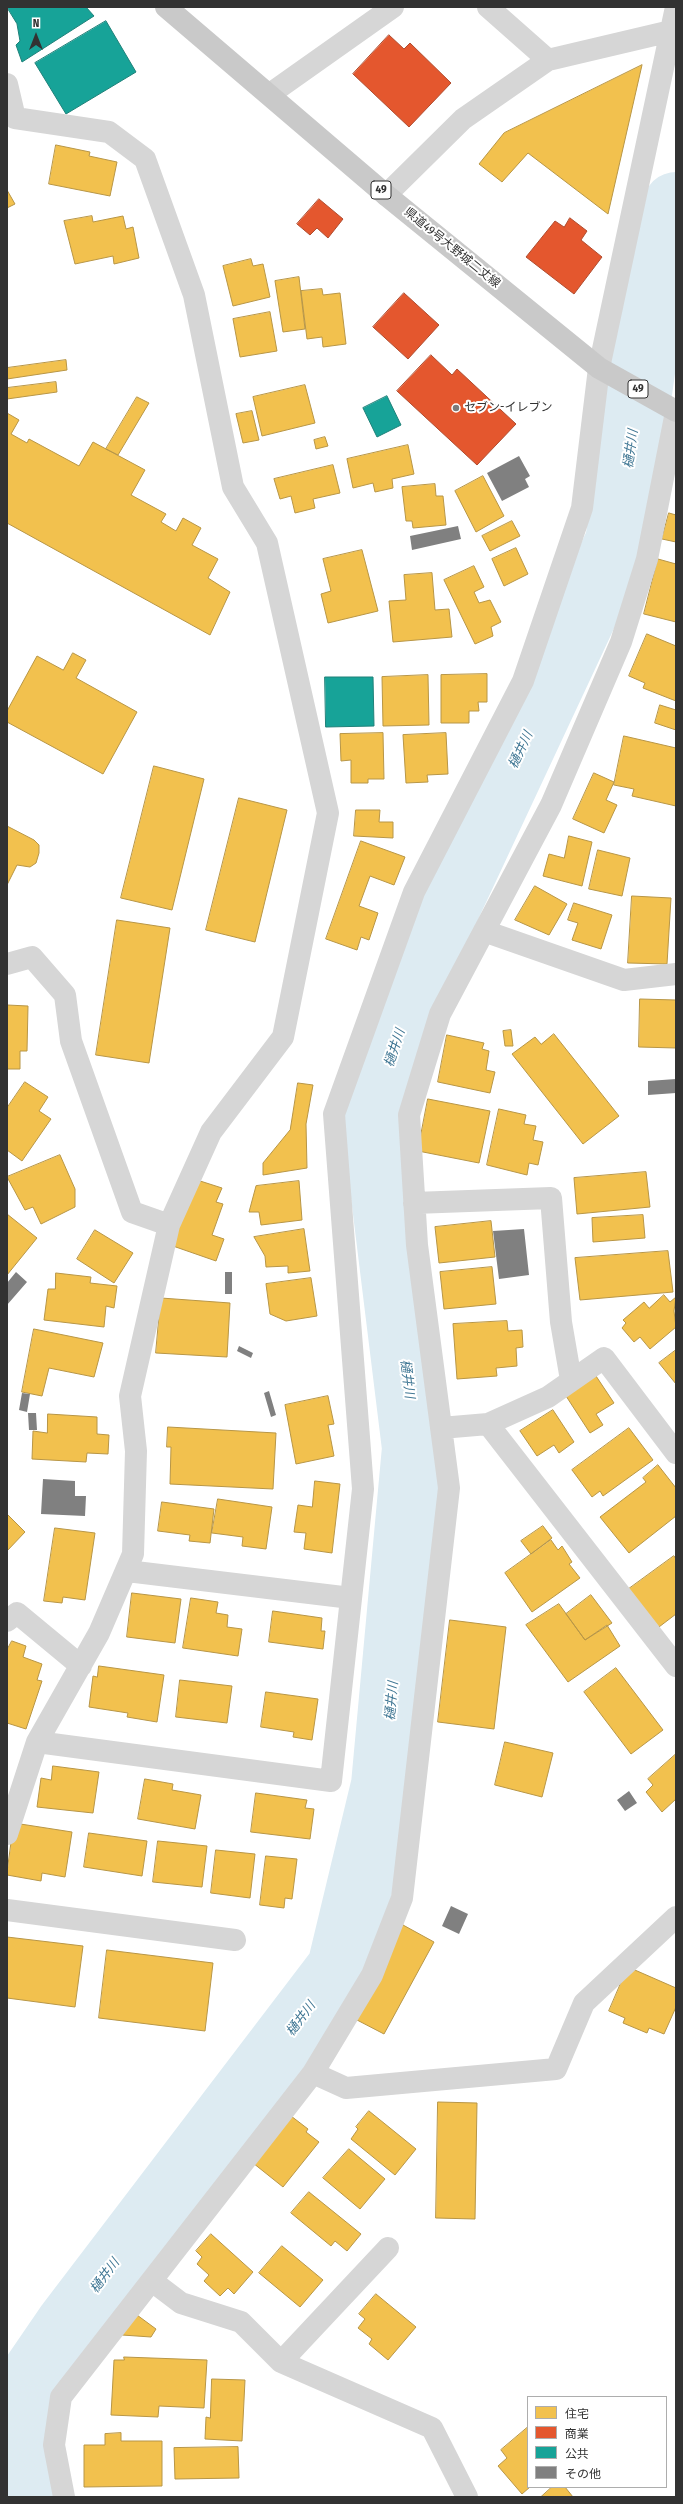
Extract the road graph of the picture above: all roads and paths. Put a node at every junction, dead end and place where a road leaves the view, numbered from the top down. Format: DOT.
graph roads {
  1 [pos="166,7"];
  2 [pos="393,7"];
  3 [pos="488,7"];
  4 [pos="676,7"];
  5 [pos="671,31"];
  6 [pos="548,60"];
  7 [pos="7,84"];
  8 [pos="270,94"];
  9 [pos="386,195"];
  10 [pos="599,368"];
  11 [pos="676,412"];
  12 [pos="484,931"];
  13 [pos="7,964"];
  14 [pos="676,974"];
  15 [pos="414,1203"];
  16 [pos="169,1225"];
  17 [pos="571,1380"];
  18 [pos="488,1424"];
  19 [pos="441,1428"];
  20 [pos="676,1453"];
  21 [pos="128,1571"];
  22 [pos="351,1598"];
  23 [pos="10,1613"];
  24 [pos="81,1666"];
  25 [pos="676,1666"];
  26 [pos="37,1742"];
  27 [pos="7,1834"];
  28 [pos="7,1910"];
  29 [pos="676,1917"];
  30 [pos="235,1940"];
  31 [pos="313,2073"];
  32 [pos="388,2248"];
  33 [pos="152,2281"];
  34 [pos="281,2362"];
  35 [pos="64,2497"];
  36 [pos="467,2497"];
  1 -- 8 [label="main road, 県道49号大野城二丈線 / 49"];
  2 -- 8 [label="street"];
  3 -- 6 [label="street"];
  4 -- 5 [label="street"];
  5 -- 6 [label="street"];
  5 -- 10 [label="street"];
  6 -- 9 [label="street"];
  7 -- 16 [label="street"];
  8 -- 9 [label="main road, 県道49号大野城二丈線 / 49"];
  9 -- 10 [label="main road, 県道49号大野城二丈線 / 49"];
  10 -- 11 [label="main road, 県道49号大野城二丈線 / 49"];
  10 -- 22 [label="street"];
  11 -- 12 [label="street"];
  12 -- 14 [label="street"];
  12 -- 15 [label="street"];
  13 -- 16 [label="street"];
  15 -- 17 [label="street"];
  15 -- 19 [label="street"];
  16 -- 21 [label="street"];
  17 -- 18 [label="street"];
  17 -- 20 [label="street"];
  18 -- 19 [label="street"];
  18 -- 25 [label="street"];
  19 -- 31 [label="street"];
  21 -- 22 [label="street"];
  21 -- 24 [label="street"];
  22 -- 26 [label="street"];
  23 -- 24 [label="street"];
  24 -- 26 [label="street"];
  26 -- 27 [label="street"];
  28 -- 30 [label="street"];
  29 -- 31 [label="street"];
  31 -- 33 [label="street"];
  32 -- 34 [label="street"];
  33 -- 34 [label="street"];
  33 -- 35 [label="street"];
  34 -- 36 [label="street"];
}
